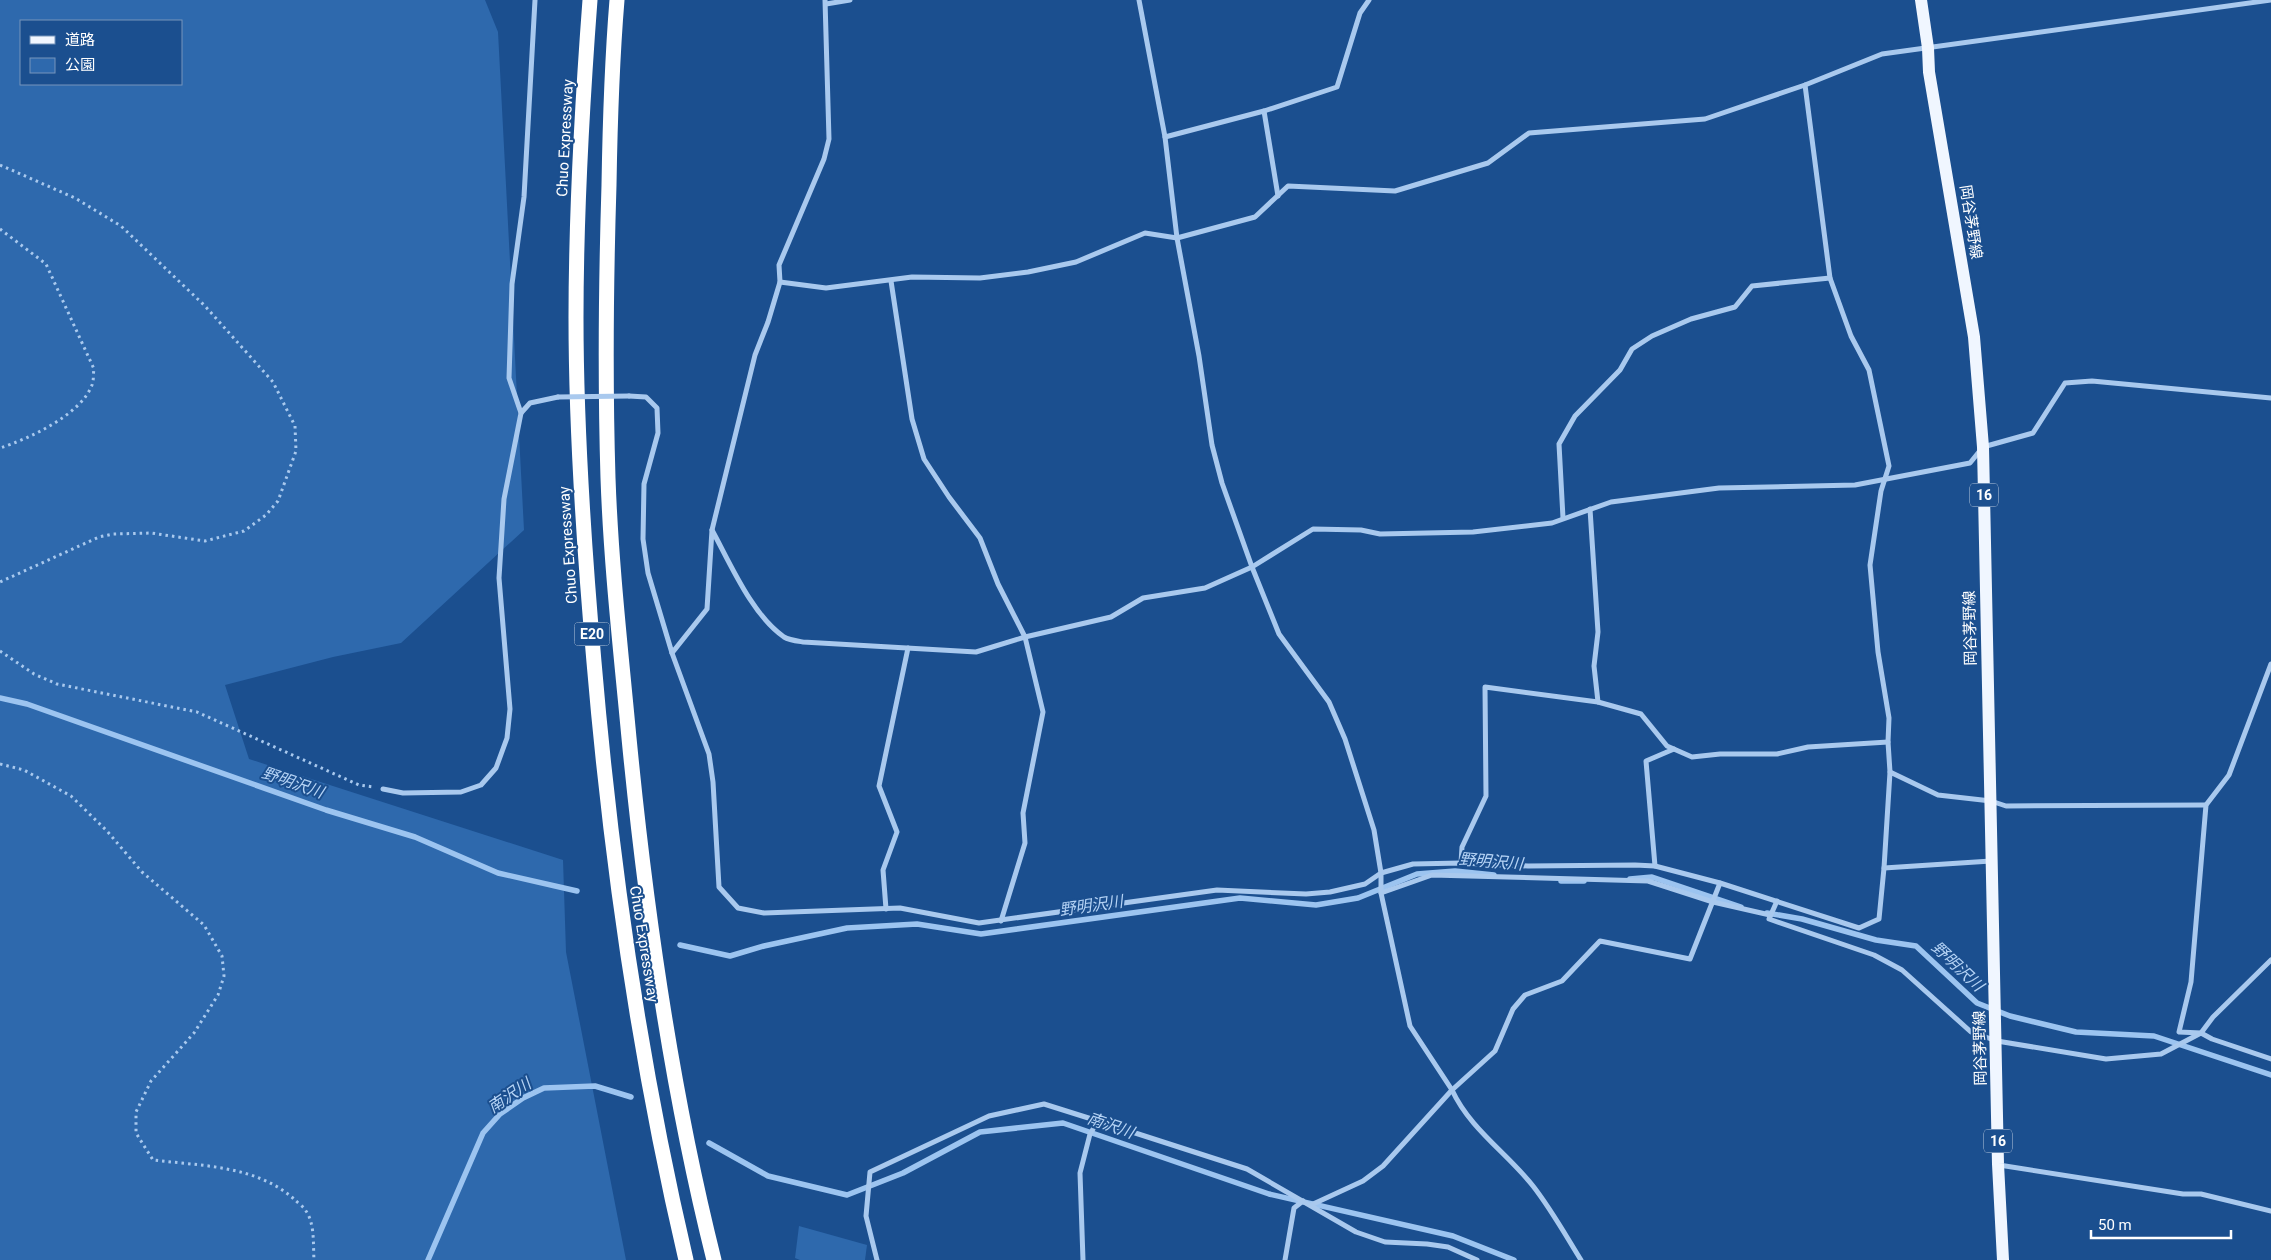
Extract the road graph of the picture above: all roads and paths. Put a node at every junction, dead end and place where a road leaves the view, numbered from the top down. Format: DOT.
graph roads {
  1 [pos="535,0"];
  2 [pos="590,0"];
  3 [pos="617,0"];
  4 [pos="850,0"];
  5 [pos="1139,0"];
  6 [pos="1369,0"];
  7 [pos="1921,0"];
  8 [pos="2271,0"];
  9 [pos="825,2"];
  10 [pos="1928,48"];
  11 [pos="1805,86"];
  12 [pos="1264,111"];
  13 [pos="1165,136"];
  14 [pos="0,165"];
  15 [pos="1278,196"];
  16 [pos="0,228"];
  17 [pos="1177,238"];
  18 [pos="1830,278"];
  19 [pos="891,281"];
  20 [pos="780,282"];
  21 [pos="2271,398"];
  22 [pos="521,414"];
  23 [pos="1983,447"];
  24 [pos="0,448"];
  25 [pos="1884,478"];
  26 [pos="1590,509"];
  27 [pos="1563,518"];
  28 [pos="712,530"];
  29 [pos="1252,567"];
  30 [pos="0,582"];
  31 [pos="1025,636"];
  32 [pos="908,648"];
  33 [pos="0,651"];
  34 [pos="672,653"];
  35 [pos="2271,664"];
  36 [pos="1598,702"];
  37 [pos="1888,742"];
  38 [pos="1674,749"];
  39 [pos="0,764"];
  40 [pos="1890,772"];
  41 [pos="383,789"];
  42 [pos="1991,801"];
  43 [pos="2206,805"];
  44 [pos="1992,861"];
  45 [pos="1461,863"];
  46 [pos="1655,866"];
  47 [pos="1884,868"];
  48 [pos="1381,874"];
  49 [pos="1720,883"];
  50 [pos="1381,893"];
  51 [pos="1777,901"];
  52 [pos="1713,902"];
  53 [pos="886,909"];
  54 [pos="1770,915"];
  55 [pos="1000,921"];
  56 [pos="2271,960"];
  57 [pos="2201,1034"];
  58 [pos="1996,1041"];
  59 [pos="2271,1059"];
  60 [pos="1452,1090"];
  61 [pos="1098,1122"];
  62 [pos="1998,1164"];
  63 [pos="1303,1201"];
  64 [pos="1311,1205"];
  65 [pos="2271,1211"];
  66 [pos="314,1260"];
  67 [pos="686,1260"];
  68 [pos="714,1260"];
  69 [pos="877,1260"];
  70 [pos="1083,1260"];
  71 [pos="1285,1260"];
  72 [pos="1477,1260"];
  73 [pos="1581,1260"];
  74 [pos="2003,1260"];
  1 -- 22 [label="street"];
  2 -- 67 [label="highway, Chuo Expressway / E20"];
  3 -- 68 [label="highway, Chuo Expressway / E20"];
  4 -- 9 [label="street"];
  5 -- 13 [label="street"];
  6 -- 12 [label="street"];
  7 -- 10 [label="main road, 岡谷茅野線 / 16"];
  8 -- 10 [label="street"];
  9 -- 20 [label="street"];
  10 -- 11 [label="street"];
  10 -- 23 [label="main road, 岡谷茅野線 / 16"];
  11 -- 15 [label="street"];
  11 -- 18 [label="street"];
  12 -- 13 [label="street"];
  12 -- 15 [label="street"];
  13 -- 17 [label="street"];
  14 -- 30 [label="path"];
  15 -- 17 [label="street"];
  16 -- 24 [label="path"];
  17 -- 19 [label="street"];
  17 -- 29 [label="street"];
  18 -- 25 [label="street"];
  18 -- 27 [label="street"];
  19 -- 20 [label="street"];
  19 -- 31 [label="street"];
  20 -- 28 [label="street"];
  21 -- 23 [label="street"];
  22 -- 34 [label="street, bridge"];
  22 -- 41 [label="street"];
  23 -- 25 [label="street"];
  23 -- 42 [label="main road, 岡谷茅野線 / 16"];
  25 -- 26 [label="street"];
  25 -- 37 [label="street"];
  26 -- 27 [label="street"];
  26 -- 36 [label="street"];
  27 -- 29 [label="street"];
  28 -- 32 [label="street"];
  28 -- 34 [label="street"];
  29 -- 31 [label="street"];
  29 -- 48 [label="street"];
  31 -- 32 [label="street"];
  31 -- 55 [label="street"];
  32 -- 53 [label="street"];
  33 -- 41 [label="path"];
  34 -- 53 [label="street"];
  35 -- 43 [label="street"];
  36 -- 38 [label="street"];
  36 -- 45 [label="street"];
  37 -- 38 [label="street"];
  37 -- 40 [label="street"];
  38 -- 46 [label="street"];
  39 -- 66 [label="path"];
  40 -- 42 [label="street"];
  40 -- 47 [label="street"];
  42 -- 43 [label="street"];
  42 -- 44 [label="main road, 岡谷茅野線 / 16"];
  43 -- 57 [label="street"];
  44 -- 47 [label="street"];
  44 -- 58 [label="main road, 岡谷茅野線 / 16"];
  45 -- 46 [label="street"];
  45 -- 48 [label="street"];
  46 -- 49 [label="street"];
  47 -- 51 [label="street"];
  48 -- 50 [label="street"];
  48 -- 55 [label="street"];
  49 -- 51 [label="street"];
  49 -- 52 [label="street"];
  50 -- 52 [label="street"];
  50 -- 60 [label="street"];
  51 -- 54 [label="street"];
  52 -- 54 [label="street"];
  52 -- 60 [label="street"];
  53 -- 55 [label="street"];
  54 -- 58 [label="street"];
  56 -- 57 [label="street"];
  57 -- 58 [label="street"];
  57 -- 59 [label="street"];
  58 -- 62 [label="main road, 岡谷茅野線 / 16"];
  60 -- 64 [label="street"];
  60 -- 73 [label="street"];
  61 -- 63 [label="street"];
  61 -- 69 [label="street"];
  61 -- 70 [label="street"];
  62 -- 65 [label="street"];
  62 -- 74 [label="main road, 岡谷茅野線 / 16"];
  63 -- 64 [label="street"];
  63 -- 71 [label="street"];
  64 -- 72 [label="street"];
}
